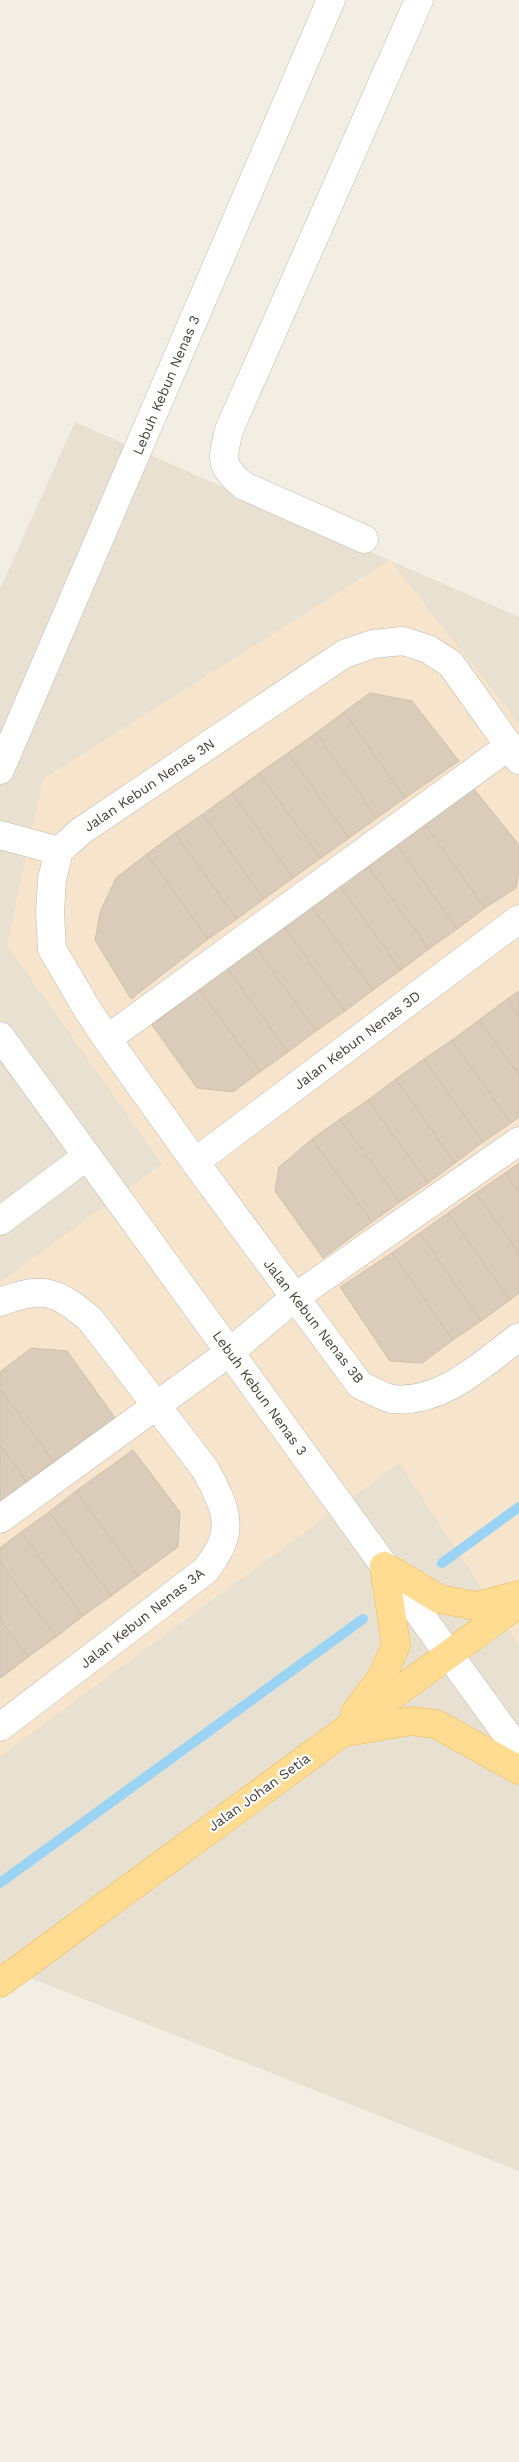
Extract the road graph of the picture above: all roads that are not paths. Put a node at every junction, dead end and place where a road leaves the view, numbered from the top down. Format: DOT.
graph roads {
  1 [pos="331,0"];
  2 [pos="419,0"];
  3 [pos="364,539"];
  4 [pos="514,753"];
  5 [pos="0,770"];
  6 [pos="0,835"];
  7 [pos="59,851"];
  8 [pos="519,919"];
  9 [pos="0,1036"];
  10 [pos="107,1039"];
  11 [pos="519,1141"];
  12 [pos="88,1156"];
  13 [pos="195,1162"];
  14 [pos="0,1221"];
  15 [pos="294,1298"];
  16 [pos="0,1302"];
  17 [pos="519,1337"];
  18 [pos="230,1352"];
  19 [pos="158,1406"];
  20 [pos="0,1519"];
  21 [pos="384,1566"];
  22 [pos="519,1595"];
  23 [pos="519,1603"];
  24 [pos="449,1656"];
  25 [pos="0,1727"];
  26 [pos="339,1734"];
  27 [pos="519,1751"];
  28 [pos="519,1770"];
  29 [pos="0,1983"];
  1 -- 5 [label="street, Lebuh Kebun Nenas 3"];
  2 -- 3 [label="street"];
  4 -- 7 [label="street, Jalan Kebun Nenas 3N"];
  4 -- 10 [label="street"];
  6 -- 7 [label="street"];
  7 -- 10 [label="street"];
  8 -- 13 [label="street, Jalan Kebun Nenas 3D"];
  9 -- 12 [label="street, Lebuh Kebun Nenas 3"];
  10 -- 13 [label="street"];
  11 -- 15 [label="street"];
  12 -- 14 [label="street"];
  12 -- 18 [label="street, Lebuh Kebun Nenas 3"];
  13 -- 15 [label="street, Jalan Kebun Nenas 3B"];
  15 -- 17 [label="street, Jalan Kebun Nenas 3B"];
  15 -- 18 [label="street"];
  16 -- 19 [label="street, Jalan Kebun Nenas 3A"];
  18 -- 19 [label="street"];
  18 -- 21 [label="street, Lebuh Kebun Nenas 3"];
  19 -- 20 [label="street"];
  19 -- 25 [label="street, Jalan Kebun Nenas 3A"];
  21 -- 22 [label="main road"];
  21 -- 24 [label="street, Lebuh Kebun Nenas 3"];
  21 -- 26 [label="main road"];
  23 -- 24 [label="main road, Jalan Johan Setia"];
  24 -- 26 [label="main road, Jalan Johan Setia"];
  24 -- 27 [label="street, Lebuh Kebun Nenas 3"];
  26 -- 28 [label="main road"];
  26 -- 29 [label="main road, Jalan Johan Setia"];
}
